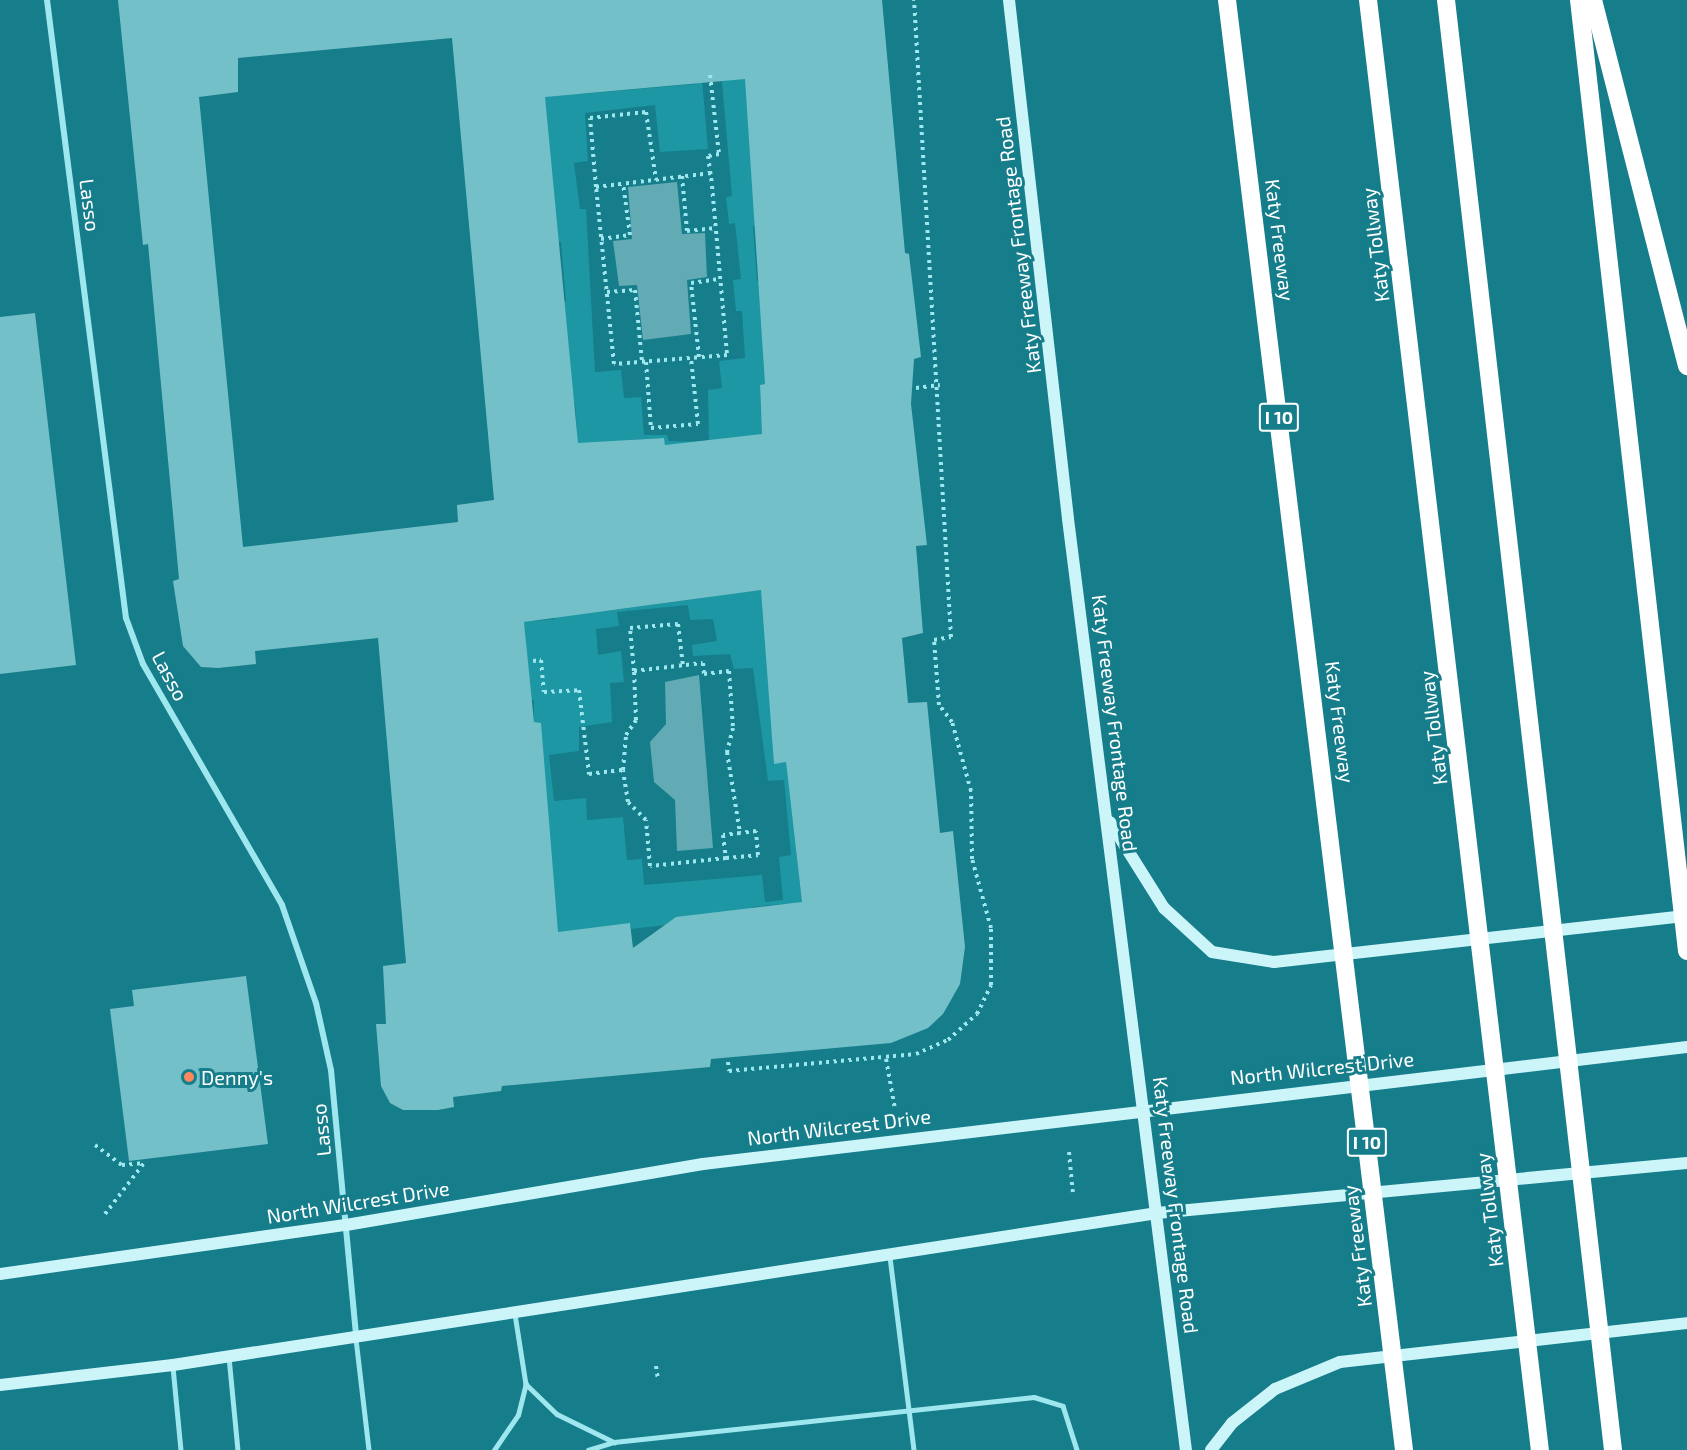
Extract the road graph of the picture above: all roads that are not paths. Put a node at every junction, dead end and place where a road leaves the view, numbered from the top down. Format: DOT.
graph roads {
  1 [pos="47,0"];
  2 [pos="1009,0"];
  3 [pos="1227,0"];
  4 [pos="1368,0"];
  5 [pos="1446,0"];
  6 [pos="1579,0"];
  7 [pos="1593,0"];
  8 [pos="1687,366"];
  9 [pos="1108,818"];
  10 [pos="1687,916"];
  11 [pos="1687,951"];
  12 [pos="1687,1047"];
  13 [pos="1144,1108"];
  14 [pos="1687,1163"];
  15 [pos="1157,1213"];
  16 [pos="346,1226"];
  17 [pos="890,1254"];
  18 [pos="0,1274"];
  19 [pos="515,1312"];
  20 [pos="1687,1323"];
  21 [pos="356,1336"];
  22 [pos="229,1356"];
  23 [pos="173,1365"];
  24 [pos="526,1384"];
  25 [pos="0,1385"];
  26 [pos="910,1412"];
  27 [pos="614,1442"];
  28 [pos="181,1450"];
  29 [pos="238,1450"];
  30 [pos="369,1450"];
  31 [pos="494,1450"];
  32 [pos="588,1450"];
  33 [pos="914,1450"];
  34 [pos="1077,1450"];
  35 [pos="1186,1450"];
  36 [pos="1211,1450"];
  37 [pos="1404,1450"];
  38 [pos="1540,1450"];
  39 [pos="1612,1450"];
  1 -- 16 [label="street, Lasso"];
  2 -- 9 [label="main road, Katy Freeway Frontage Road"];
  3 -- 37 [label="highway, Katy Freeway / I 10"];
  4 -- 38 [label="highway, Katy Tollway"];
  5 -- 39 [label="highway"];
  6 -- 11 [label="highway"];
  7 -- 8 [label="highway"];
  9 -- 10 [label="main road"];
  9 -- 13 [label="main road, Katy Freeway Frontage Road"];
  12 -- 13 [label="main road, North Wilcrest Drive"];
  13 -- 15 [label="main road, Katy Freeway Frontage Road"];
  13 -- 16 [label="main road, North Wilcrest Drive"];
  14 -- 15 [label="main road"];
  15 -- 17 [label="main road"];
  15 -- 35 [label="main road, Katy Freeway Frontage Road"];
  16 -- 18 [label="main road, North Wilcrest Drive"];
  16 -- 21 [label="street, Lasso"];
  17 -- 19 [label="main road"];
  17 -- 26 [label="lane"];
  19 -- 21 [label="main road"];
  19 -- 24 [label="lane"];
  20 -- 36 [label="main road"];
  21 -- 22 [label="main road"];
  21 -- 30 [label="lane"];
  22 -- 23 [label="main road"];
  22 -- 29 [label="lane"];
  23 -- 25 [label="main road"];
  23 -- 28 [label="lane"];
  24 -- 27 [label="lane"];
  24 -- 31 [label="lane"];
  26 -- 27 [label="lane"];
  26 -- 33 [label="lane"];
  26 -- 34 [label="lane"];
  27 -- 32 [label="lane"];
}
